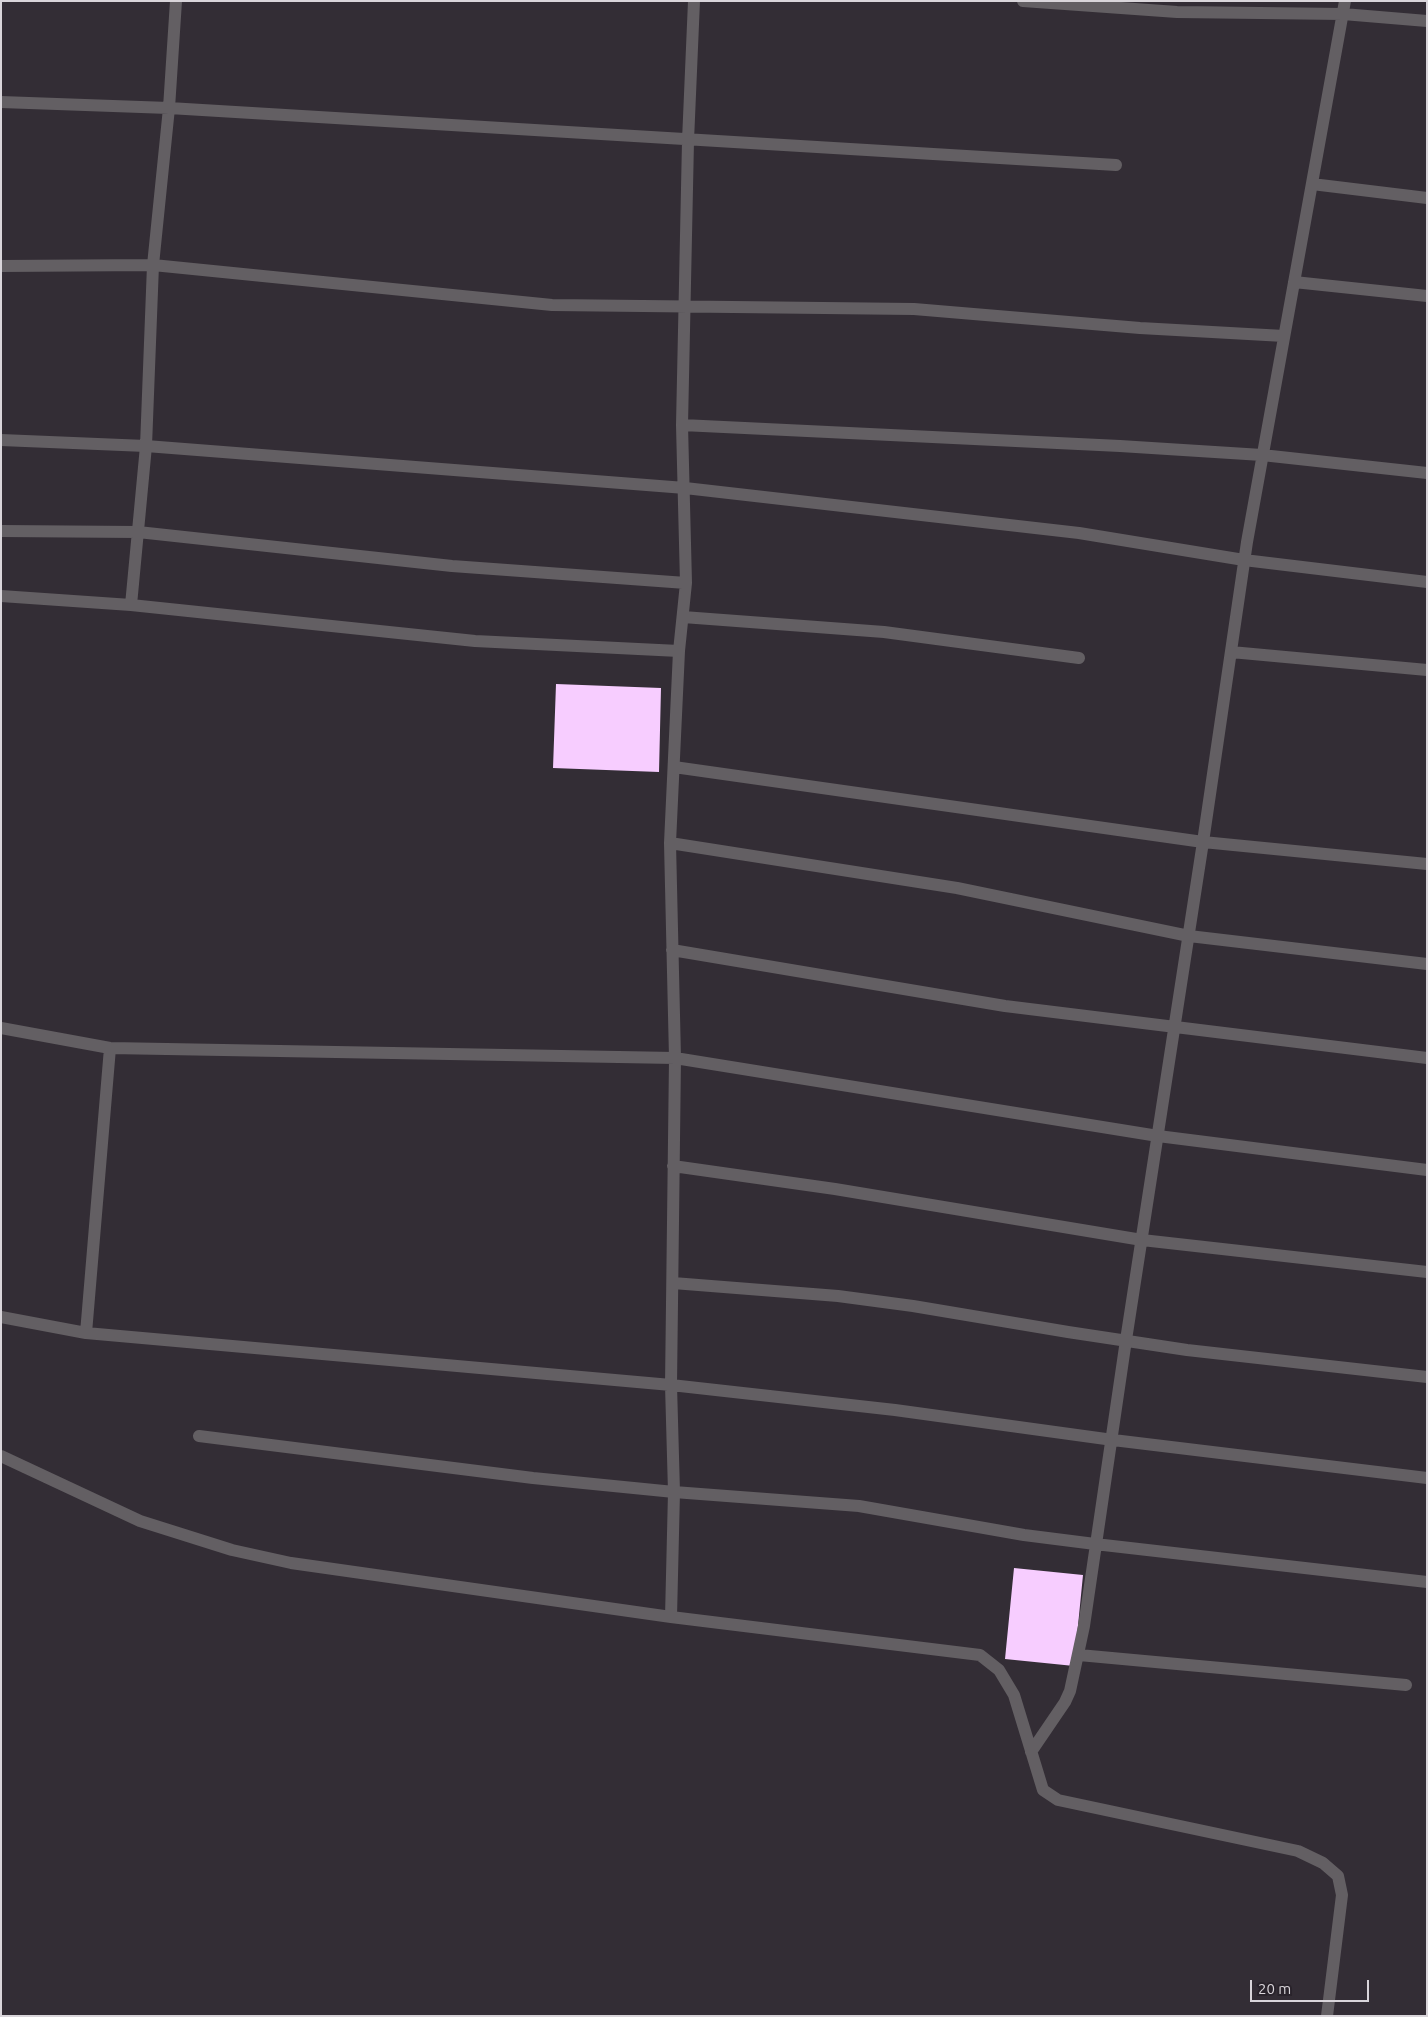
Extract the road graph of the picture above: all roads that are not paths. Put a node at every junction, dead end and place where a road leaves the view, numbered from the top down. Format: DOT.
graph roads {
  1 [pos="176,1"];
  2 [pos="694,1"];
  3 [pos="1023,1"];
  4 [pos="1344,8"];
  5 [pos="1427,21"];
  6 [pos="1,102"];
  7 [pos="169,108"];
  8 [pos="688,140"];
  9 [pos="1116,166"];
  10 [pos="1312,184"];
  11 [pos="1427,198"];
  12 [pos="153,264"];
  13 [pos="1,266"];
  14 [pos="1294,282"];
  15 [pos="1427,296"];
  16 [pos="685,306"];
  17 [pos="1284,336"];
  18 [pos="682,425"];
  19 [pos="1,440"];
  20 [pos="146,446"];
  21 [pos="1262,455"];
  22 [pos="1427,473"];
  23 [pos="685,488"];
  24 [pos="1,531"];
  25 [pos="138,532"];
  26 [pos="1244,560"];
  27 [pos="1427,582"];
  28 [pos="686,583"];
  29 [pos="1,596"];
  30 [pos="131,605"];
  31 [pos="683,617"];
  32 [pos="680,651"];
  33 [pos="1231,652"];
  34 [pos="1078,658"];
  35 [pos="1427,670"];
  36 [pos="674,767"];
  37 [pos="1204,842"];
  38 [pos="670,843"];
  39 [pos="1427,864"];
  40 [pos="1189,936"];
  41 [pos="672,950"];
  42 [pos="1427,964"];
  43 [pos="1,1028"];
  44 [pos="1174,1028"];
  45 [pos="110,1048"];
  46 [pos="675,1058"];
  47 [pos="1427,1058"];
  48 [pos="1158,1136"];
  49 [pos="672,1166"];
  50 [pos="1427,1170"];
  51 [pos="1142,1240"];
  52 [pos="1427,1272"];
  53 [pos="672,1283"];
  54 [pos="1,1317"];
  55 [pos="86,1333"];
  56 [pos="1126,1340"];
  57 [pos="1427,1377"];
  58 [pos="671,1385"];
  59 [pos="200,1436"];
  60 [pos="1113,1440"];
  61 [pos="1,1456"];
  62 [pos="1427,1478"];
  63 [pos="674,1492"];
  64 [pos="1095,1544"];
  65 [pos="1427,1582"];
  66 [pos="671,1616"];
  67 [pos="1079,1655"];
  68 [pos="1406,1685"];
  69 [pos="1031,1752"];
  70 [pos="1327,2016"];
  1 -- 7 [label="street"];
  2 -- 8 [label="street"];
  3 -- 4 [label="street"];
  4 -- 5 [label="street"];
  4 -- 10 [label="street"];
  6 -- 7 [label="street"];
  7 -- 8 [label="street"];
  7 -- 12 [label="street"];
  8 -- 9 [label="street"];
  8 -- 16 [label="street"];
  10 -- 11 [label="street"];
  10 -- 14 [label="street"];
  12 -- 13 [label="street"];
  12 -- 16 [label="street"];
  12 -- 20 [label="street"];
  14 -- 15 [label="street"];
  14 -- 17 [label="street"];
  16 -- 17 [label="street"];
  16 -- 18 [label="street"];
  17 -- 21 [label="street"];
  18 -- 21 [label="street"];
  18 -- 23 [label="street"];
  19 -- 20 [label="street"];
  20 -- 23 [label="street"];
  20 -- 25 [label="street"];
  21 -- 22 [label="street"];
  21 -- 26 [label="street"];
  23 -- 26 [label="street"];
  23 -- 28 [label="street"];
  24 -- 25 [label="street"];
  25 -- 28 [label="street"];
  25 -- 30 [label="street"];
  26 -- 27 [label="street"];
  26 -- 33 [label="street"];
  28 -- 31 [label="street"];
  29 -- 30 [label="street"];
  30 -- 32 [label="street"];
  31 -- 32 [label="street"];
  31 -- 34 [label="street"];
  32 -- 36 [label="street"];
  33 -- 35 [label="street"];
  33 -- 37 [label="street"];
  36 -- 37 [label="street"];
  36 -- 38 [label="street"];
  37 -- 39 [label="street"];
  37 -- 40 [label="street"];
  38 -- 40 [label="street"];
  38 -- 41 [label="street"];
  40 -- 42 [label="street"];
  40 -- 44 [label="street"];
  41 -- 44 [label="street"];
  41 -- 46 [label="street"];
  43 -- 45 [label="street"];
  44 -- 47 [label="street"];
  44 -- 48 [label="street"];
  45 -- 46 [label="street"];
  45 -- 55 [label="street"];
  46 -- 48 [label="street"];
  46 -- 49 [label="street"];
  48 -- 50 [label="street"];
  48 -- 51 [label="street"];
  49 -- 51 [label="street"];
  49 -- 53 [label="street"];
  51 -- 52 [label="street"];
  51 -- 56 [label="street"];
  53 -- 56 [label="street"];
  53 -- 58 [label="street"];
  54 -- 55 [label="street"];
  55 -- 58 [label="street"];
  56 -- 57 [label="street"];
  56 -- 60 [label="street"];
  58 -- 60 [label="street"];
  58 -- 63 [label="street"];
  59 -- 63 [label="street"];
  60 -- 62 [label="street"];
  60 -- 64 [label="street"];
  61 -- 66 [label="street"];
  63 -- 64 [label="street"];
  63 -- 66 [label="street"];
  64 -- 65 [label="street"];
  64 -- 67 [label="street"];
  66 -- 69 [label="street"];
  67 -- 68 [label="street"];
  67 -- 69 [label="street"];
  69 -- 70 [label="street"];
}
